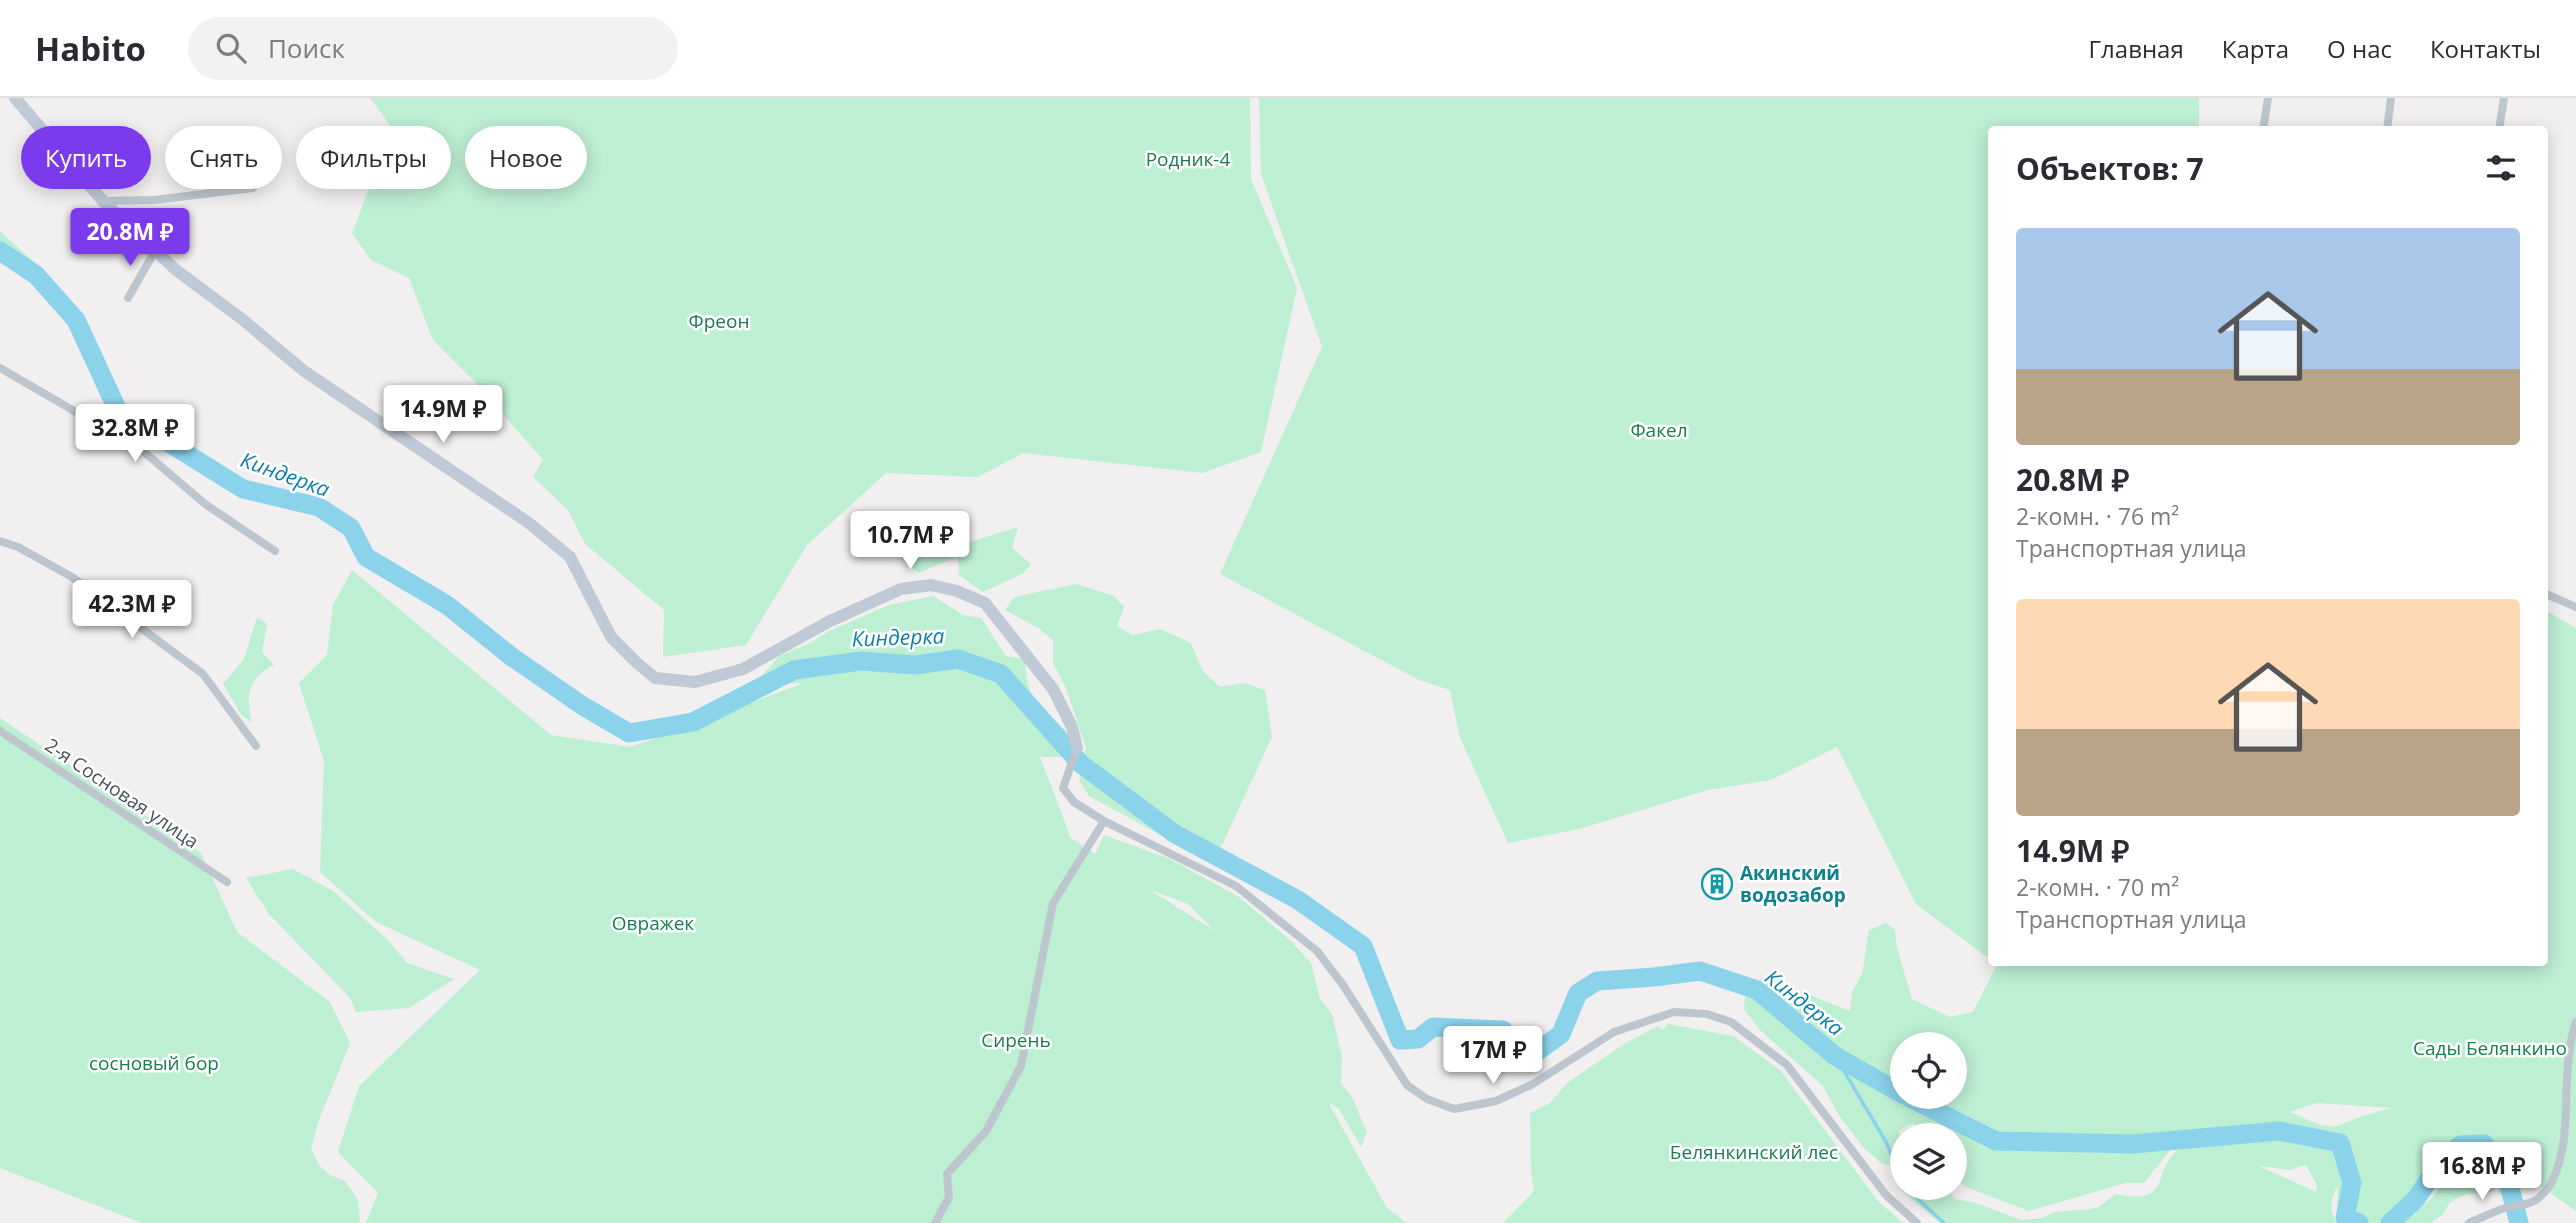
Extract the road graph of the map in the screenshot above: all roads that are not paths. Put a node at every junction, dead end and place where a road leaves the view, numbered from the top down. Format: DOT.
graph roads {
  1 [pos="15,98"];
  2 [pos="2268,98"];
  3 [pos="2391,98"];
  4 [pos="2504,98"];
  5 [pos="2264,126"];
  6 [pos="2388,126"];
  7 [pos="2500,126"];
  8 [pos="248,189"];
  9 [pos="103,201"];
  10 [pos="155,251"];
  11 [pos="128,298"];
  12 [pos="0,368"];
  13 [pos="0,541"];
  14 [pos="275,551"];
  15 [pos="2548,595"];
  16 [pos="2576,607"];
  17 [pos="0,731"];
  18 [pos="256,746"];
  19 [pos="1077,748"];
  20 [pos="1104,821"];
  21 [pos="227,882"];
  22 [pos="2576,1022"];
  23 [pos="935,1223"];
  24 [pos="1917,1223"];
  25 [pos="2469,1223"];
  1 -- 9 [label="street"];
  2 -- 5 [label="street"];
  3 -- 6 [label="street"];
  4 -- 7 [label="street"];
  8 -- 9 [label="street"];
  9 -- 10 [label="street"];
  10 -- 11 [label="street"];
  10 -- 19 [label="street"];
  12 -- 14 [label="street"];
  13 -- 18 [label="street"];
  15 -- 16 [label="street"];
  17 -- 21 [label="street, 2-я Сосновая улица"];
  19 -- 20 [label="street"];
  20 -- 23 [label="street"];
  20 -- 24 [label="street"];
  22 -- 25 [label="street"];
}
